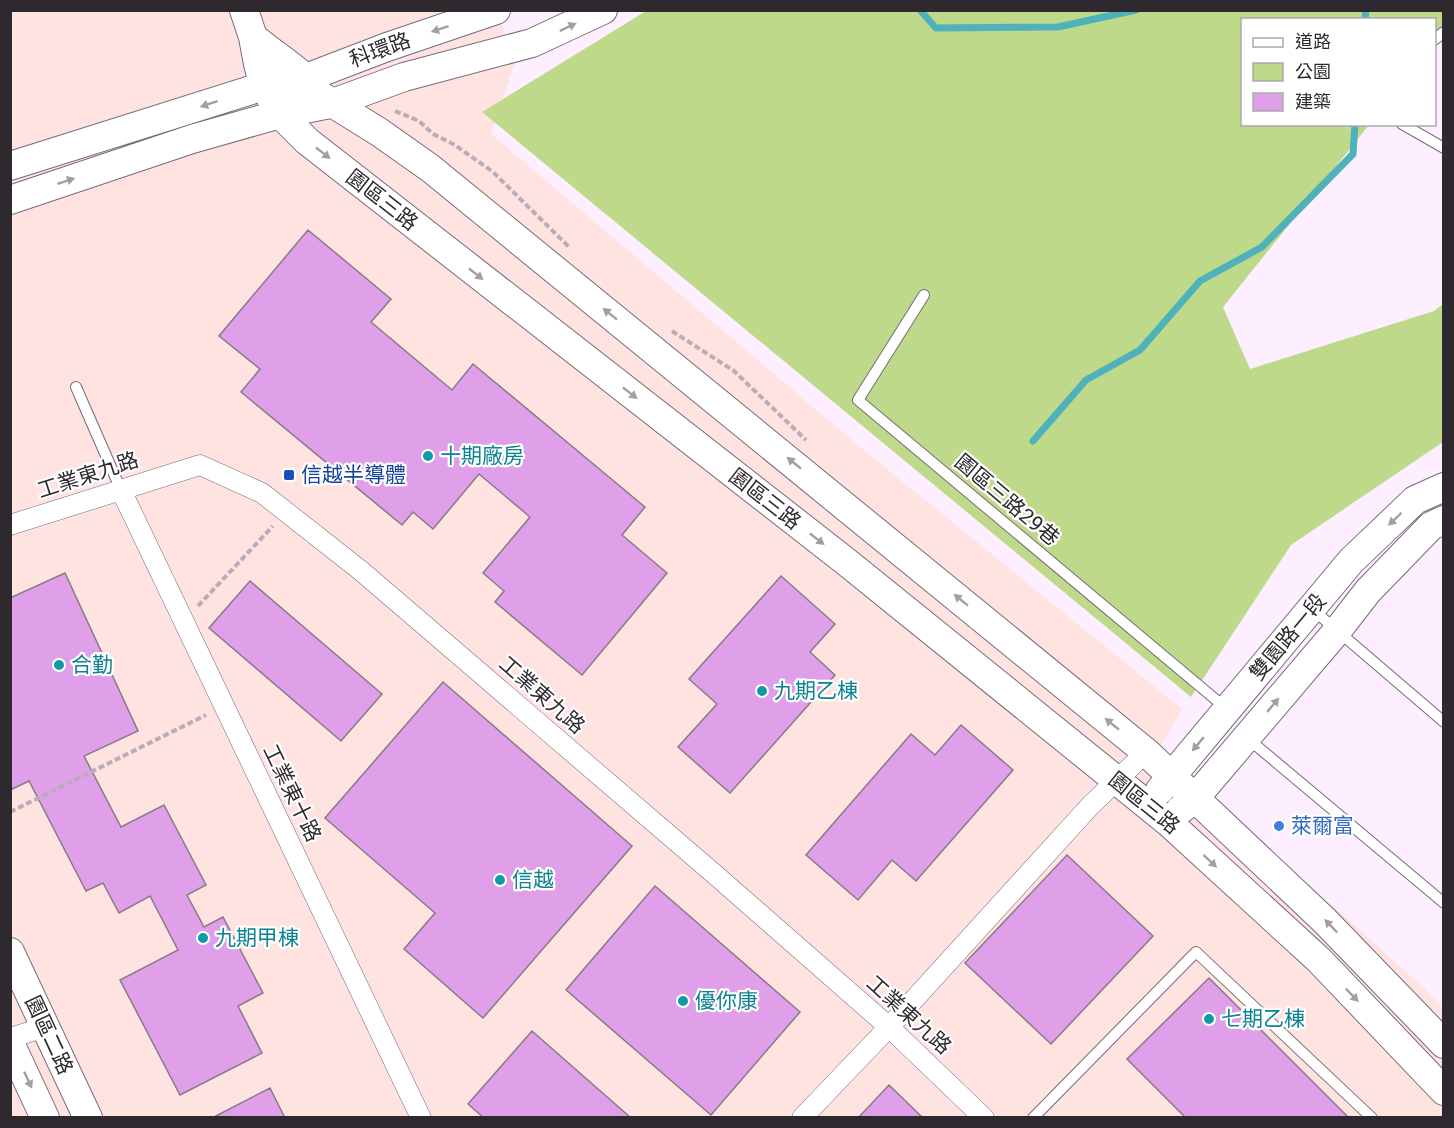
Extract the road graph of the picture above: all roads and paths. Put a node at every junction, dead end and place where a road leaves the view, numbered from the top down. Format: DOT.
graph roads {
  1 [pos="496,10"];
  2 [pos="603,10"];
  3 [pos="249,23"];
  4 [pos="394,80"];
  5 [pos="264,86"];
  6 [pos="319,93"];
  7 [pos="280,114"];
  8 [pos="1405,126"];
  9 [pos="379,132"];
  10 [pos="1443,148"];
  11 [pos="10,166"];
  12 [pos="10,200"];
  13 [pos="924,295"];
  14 [pos="76,387"];
  15 [pos="1443,487"];
  16 [pos="121,490"];
  17 [pos="285,512"];
  18 [pos="10,525"];
  19 [pos="1438,527"];
  20 [pos="1312,609"];
  21 [pos="184,623"];
  22 [pos="1336,631"];
  23 [pos="224,706"];
  24 [pos="1227,709"];
  25 [pos="1443,722"];
  26 [pos="1246,737"];
  27 [pos="1146,752"];
  28 [pos="1172,776"];
  29 [pos="1116,780"];
  30 [pos="1195,798"];
  31 [pos="10,812"];
  32 [pos="1157,813"];
  33 [pos="1443,903"];
  34 [pos="10,952"];
  35 [pos="45,1027"];
  36 [pos="889,1027"];
  37 [pos="10,1038"];
  38 [pos="10,1043"];
  39 [pos="1443,1044"];
  40 [pos="1443,1091"];
  41 [pos="45,1118"];
  42 [pos="88,1118"];
  43 [pos="421,1118"];
  44 [pos="802,1118"];
  45 [pos="984,1118"];
  46 [pos="1033,1118"];
  47 [pos="1372,1118"];
  1 -- 6 [label="street, 科環路, one-way"];
  4 -- 2 [label="street, 科環路, one-way"];
  3 -- 5 [label="street, 園區三路"];
  3 -- 6 [label="street, 園區三路"];
  4 -- 6 [label="street, 科環路"];
  4 -- 9 [label="street, 科環路"];
  5 -- 6 [label="street, 科環路"];
  5 -- 7 [label="street, 園區三路"];
  5 -- 11 [label="street, one-way"];
  6 -- 7 [label="street, 科環路"];
  6 -- 9 [label="street, 園區三路"];
  12 -- 7 [label="street, one-way"];
  7 -- 29 [label="street, 園區三路, one-way"];
  8 -- 10 [label="lane"];
  27 -- 9 [label="street, 園區三路, one-way"];
  13 -- 24 [label="lane, 園區三路29巷"];
  14 -- 16 [label="lane"];
  15 -- 20 [label="street, 雙園路一段, one-way"];
  16 -- 17 [label="street, 工業東九路"];
  16 -- 18 [label="street, 工業東九路"];
  16 -- 21 [label="street, 工業東十路"];
  17 -- 21 [label="path"];
  17 -- 36 [label="street, 工業東九路"];
  19 -- 22 [label="street, 雙園路一段"];
  20 -- 22 [label="lane"];
  20 -- 24 [label="street, 雙園路一段"];
  21 -- 23 [label="street, 工業東十路"];
  22 -- 25 [label="lane"];
  26 -- 22 [label="street, 雙園路一段, one-way"];
  23 -- 31 [label="path"];
  23 -- 43 [label="street, 工業東十路"];
  24 -- 28 [label="street, 雙園路一段, one-way"];
  26 -- 30 [label="street, 雙園路一段"];
  26 -- 33 [label="lane"];
  27 -- 28 [label="street, 園區三路"];
  27 -- 29 [label="street"];
  28 -- 30 [label="street, 園區三路"];
  28 -- 32 [label="street, 雙園路一段"];
  29 -- 32 [label="street, 園區三路"];
  29 -- 36 [label="street"];
  30 -- 32 [label="street, 雙園路一段"];
  39 -- 30 [label="street, 園區三路, one-way"];
  32 -- 40 [label="street, 園區三路, one-way"];
  34 -- 35 [label="street, 園區二路"];
  35 -- 37 [label="street"];
  35 -- 42 [label="street, 園區二路"];
  36 -- 44 [label="street"];
  36 -- 45 [label="street, 工業東九路"];
  38 -- 41 [label="street, 園區二路, one-way"];
  46 -- 47 [label="lane"];
}
